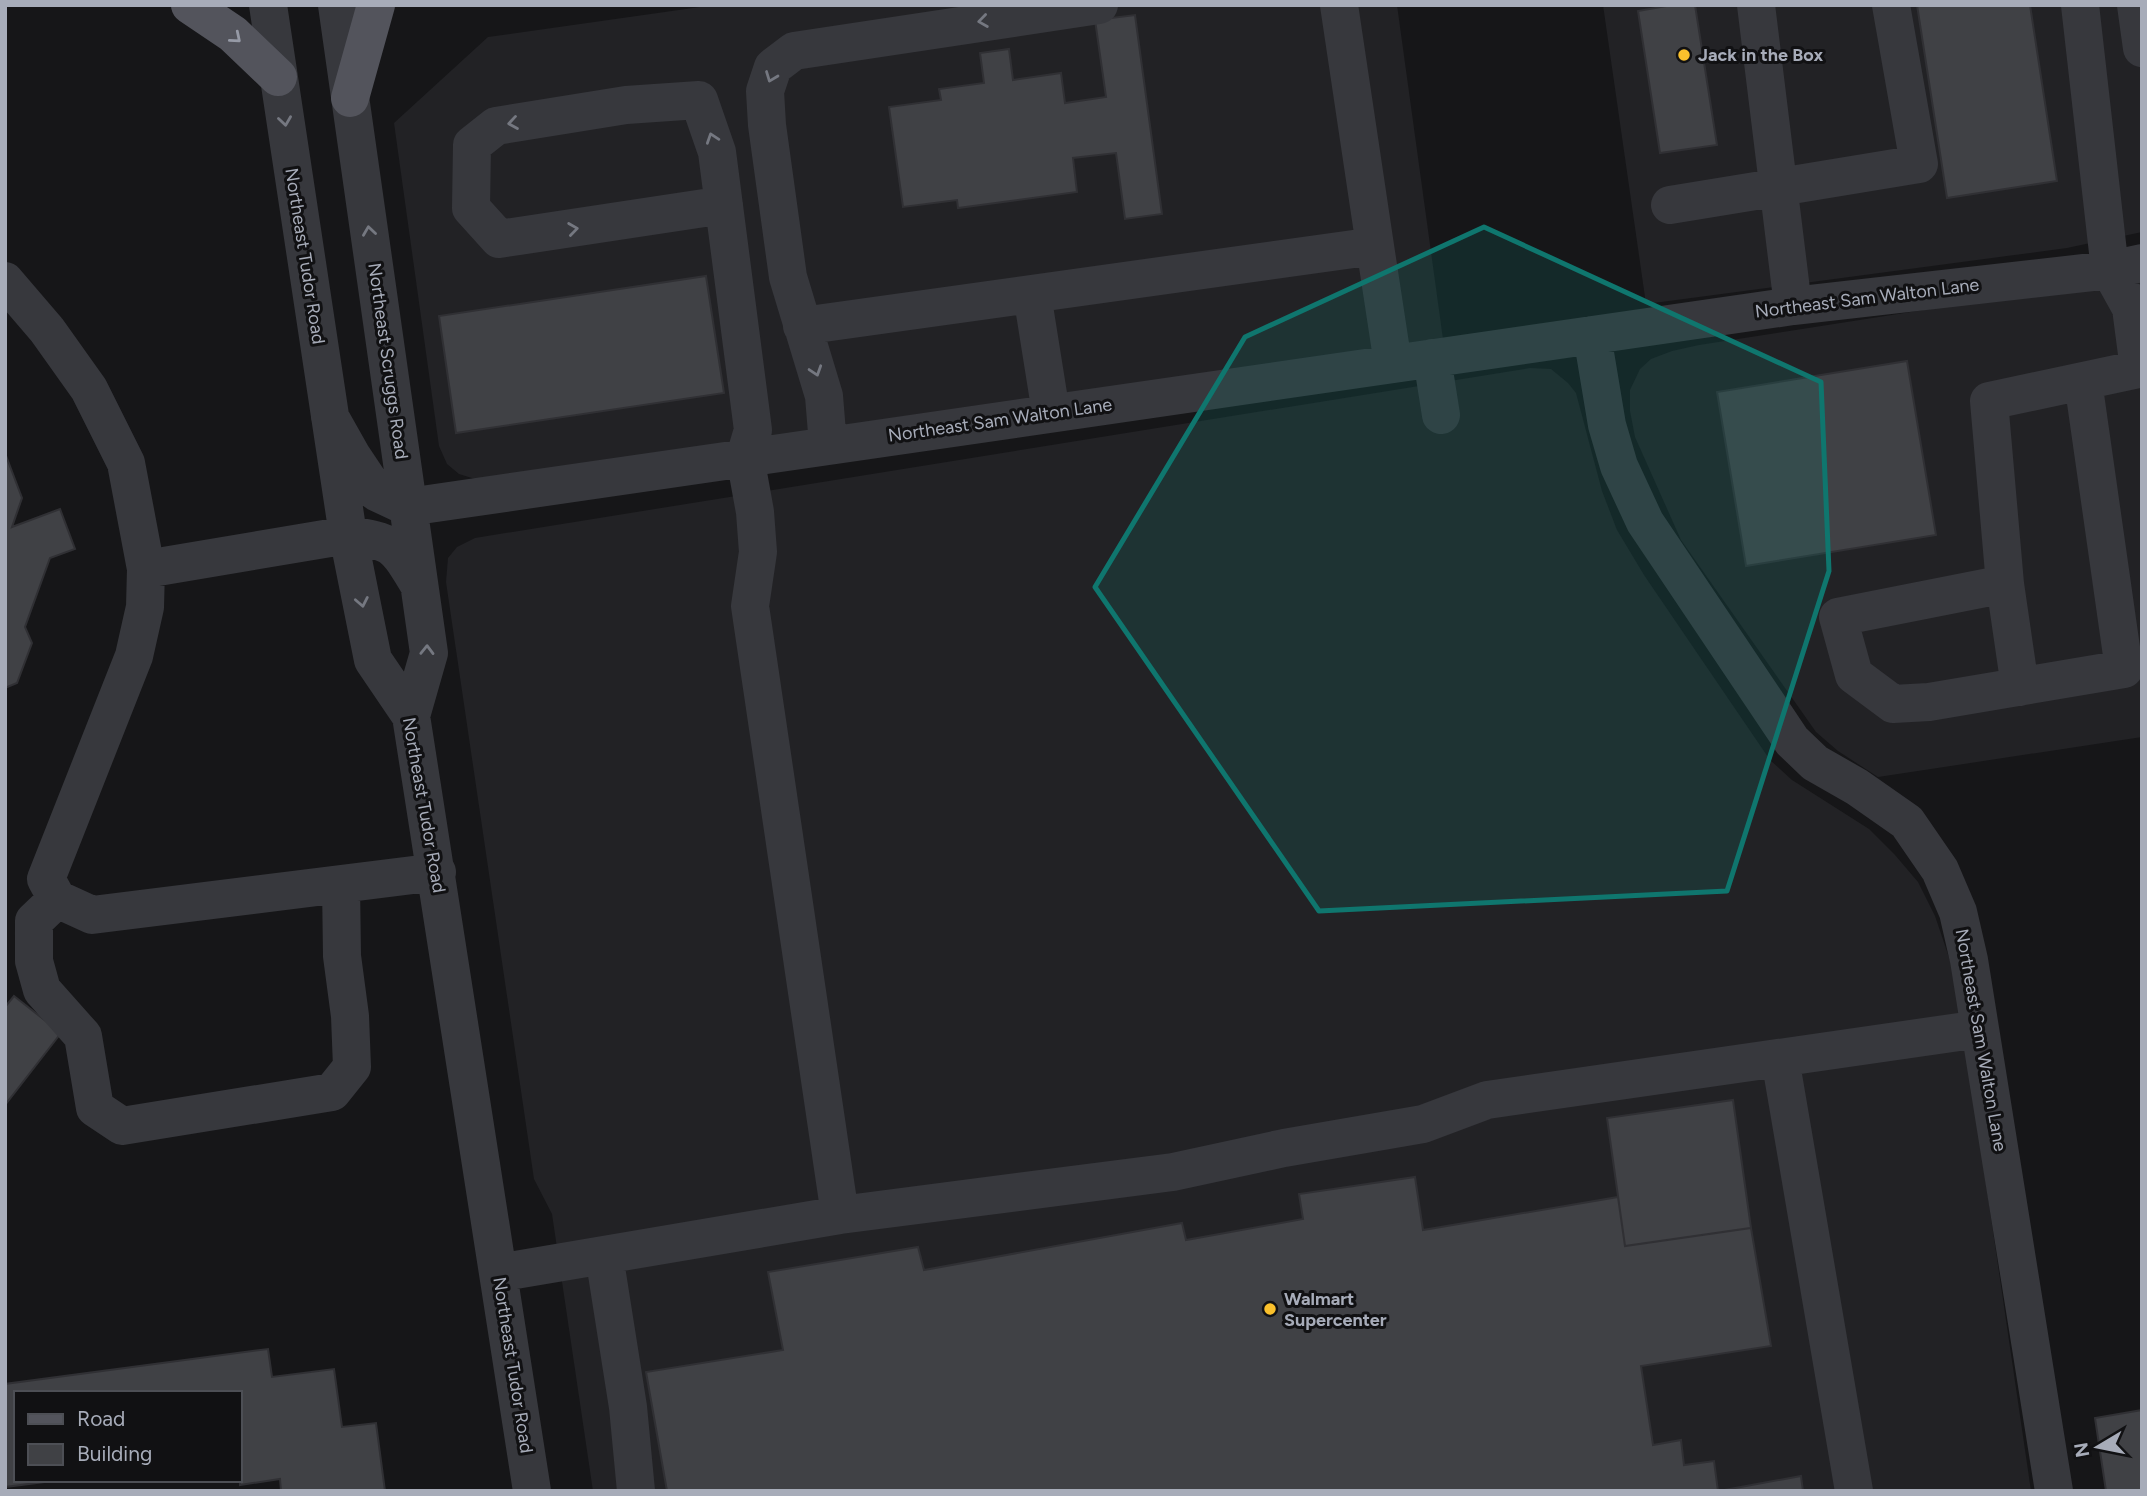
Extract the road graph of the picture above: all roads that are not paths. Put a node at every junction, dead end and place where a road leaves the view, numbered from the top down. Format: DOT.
graph roads {
  1 [pos="190,5"];
  2 [pos="268,5"];
  3 [pos="337,5"];
  4 [pos="376,5"];
  5 [pos="1099,5"];
  6 [pos="1339,5"];
  7 [pos="1756,5"];
  8 [pos="1891,5"];
  9 [pos="2080,5"];
  10 [pos="2136,5"];
  11 [pos="2142,48"];
  12 [pos="278,76"];
  13 [pos="350,99"];
  14 [pos="1778,187"];
  15 [pos="724,205"];
  16 [pos="1670,205"];
  17 [pos="1375,246"];
  18 [pos="2126,266"];
  19 [pos="5,281"];
  20 [pos="1031,294"];
  21 [pos="1793,306"];
  22 [pos="802,326"];
  23 [pos="1592,335"];
  24 [pos="1432,358"];
  25 [pos="1393,364"];
  26 [pos="2140,368"];
  27 [pos="2083,381"];
  28 [pos="1051,413"];
  29 [pos="1441,415"];
  30 [pos="330,417"];
  31 [pos="828,445"];
  32 [pos="745,457"];
  33 [pos="408,507"];
  34 [pos="348,535"];
  35 [pos="146,569"];
  36 [pos="2005,584"];
  37 [pos="419,585"];
  38 [pos="2020,687"];
  39 [pos="411,716"];
  40 [pos="437,873"];
  41 [pos="341,884"];
  42 [pos="57,900"];
  43 [pos="1980,1029"];
  44 [pos="1780,1058"];
  45 [pos="840,1215"];
  46 [pos="604,1255"];
  47 [pos="498,1273"];
  48 [pos="532,1491"];
  49 [pos="636,1491"];
  50 [pos="1854,1491"];
  51 [pos="2054,1491"];
  1 -- 12 [label="main road, one-way"];
  2 -- 12 [label="street, Northeast Tudor Road"];
  3 -- 13 [label="street, Northeast Scruggs Road"];
  4 -- 13 [label="main road"];
  5 -- 22 [label="street, one-way"];
  6 -- 17 [label="street"];
  7 -- 14 [label="street"];
  8 -- 14 [label="street"];
  9 -- 18 [label="street"];
  10 -- 11 [label="street"];
  12 -- 30 [label="street, Northeast Tudor Road, one-way"];
  33 -- 13 [label="street, Northeast Scruggs Road, one-way"];
  14 -- 16 [label="street"];
  14 -- 21 [label="street"];
  15 -- 15 [label="street, one-way"];
  15 -- 32 [label="street"];
  17 -- 20 [label="street"];
  17 -- 25 [label="street"];
  18 -- 21 [label="street, Northeast Sam Walton Lane"];
  18 -- 26 [label="street"];
  19 -- 35 [label="street"];
  20 -- 22 [label="street"];
  20 -- 28 [label="street"];
  21 -- 23 [label="street, Northeast Sam Walton Lane"];
  22 -- 31 [label="street, one-way"];
  23 -- 24 [label="street, Northeast Sam Walton Lane"];
  23 -- 43 [label="street, Northeast Sam Walton Lane"];
  24 -- 25 [label="street, Northeast Sam Walton Lane"];
  24 -- 29 [label="street"];
  25 -- 28 [label="street, Northeast Sam Walton Lane"];
  26 -- 27 [label="street"];
  27 -- 36 [label="street"];
  27 -- 38 [label="street"];
  28 -- 31 [label="street, Northeast Sam Walton Lane"];
  30 -- 33 [label="street"];
  30 -- 34 [label="street, Northeast Tudor Road"];
  31 -- 32 [label="street, Northeast Sam Walton Lane"];
  32 -- 33 [label="street, Northeast Sam Walton Lane"];
  32 -- 45 [label="street"];
  33 -- 37 [label="street, Northeast Scruggs Road"];
  34 -- 35 [label="street"];
  34 -- 37 [label="street"];
  34 -- 39 [label="street, Northeast Tudor Road, one-way"];
  35 -- 42 [label="street"];
  36 -- 38 [label="street"];
  36 -- 38 [label="street"];
  39 -- 37 [label="street, Northeast Scruggs Road, one-way"];
  39 -- 40 [label="street, Northeast Tudor Road"];
  40 -- 41 [label="street"];
  40 -- 47 [label="street, Northeast Tudor Road"];
  41 -- 42 [label="street"];
  41 -- 42 [label="street"];
  43 -- 44 [label="street"];
  43 -- 51 [label="street, Northeast Sam Walton Lane"];
  44 -- 45 [label="street"];
  44 -- 50 [label="street"];
  45 -- 46 [label="street"];
  46 -- 47 [label="street"];
  46 -- 49 [label="street"];
  47 -- 48 [label="street, Northeast Tudor Road"];
}
